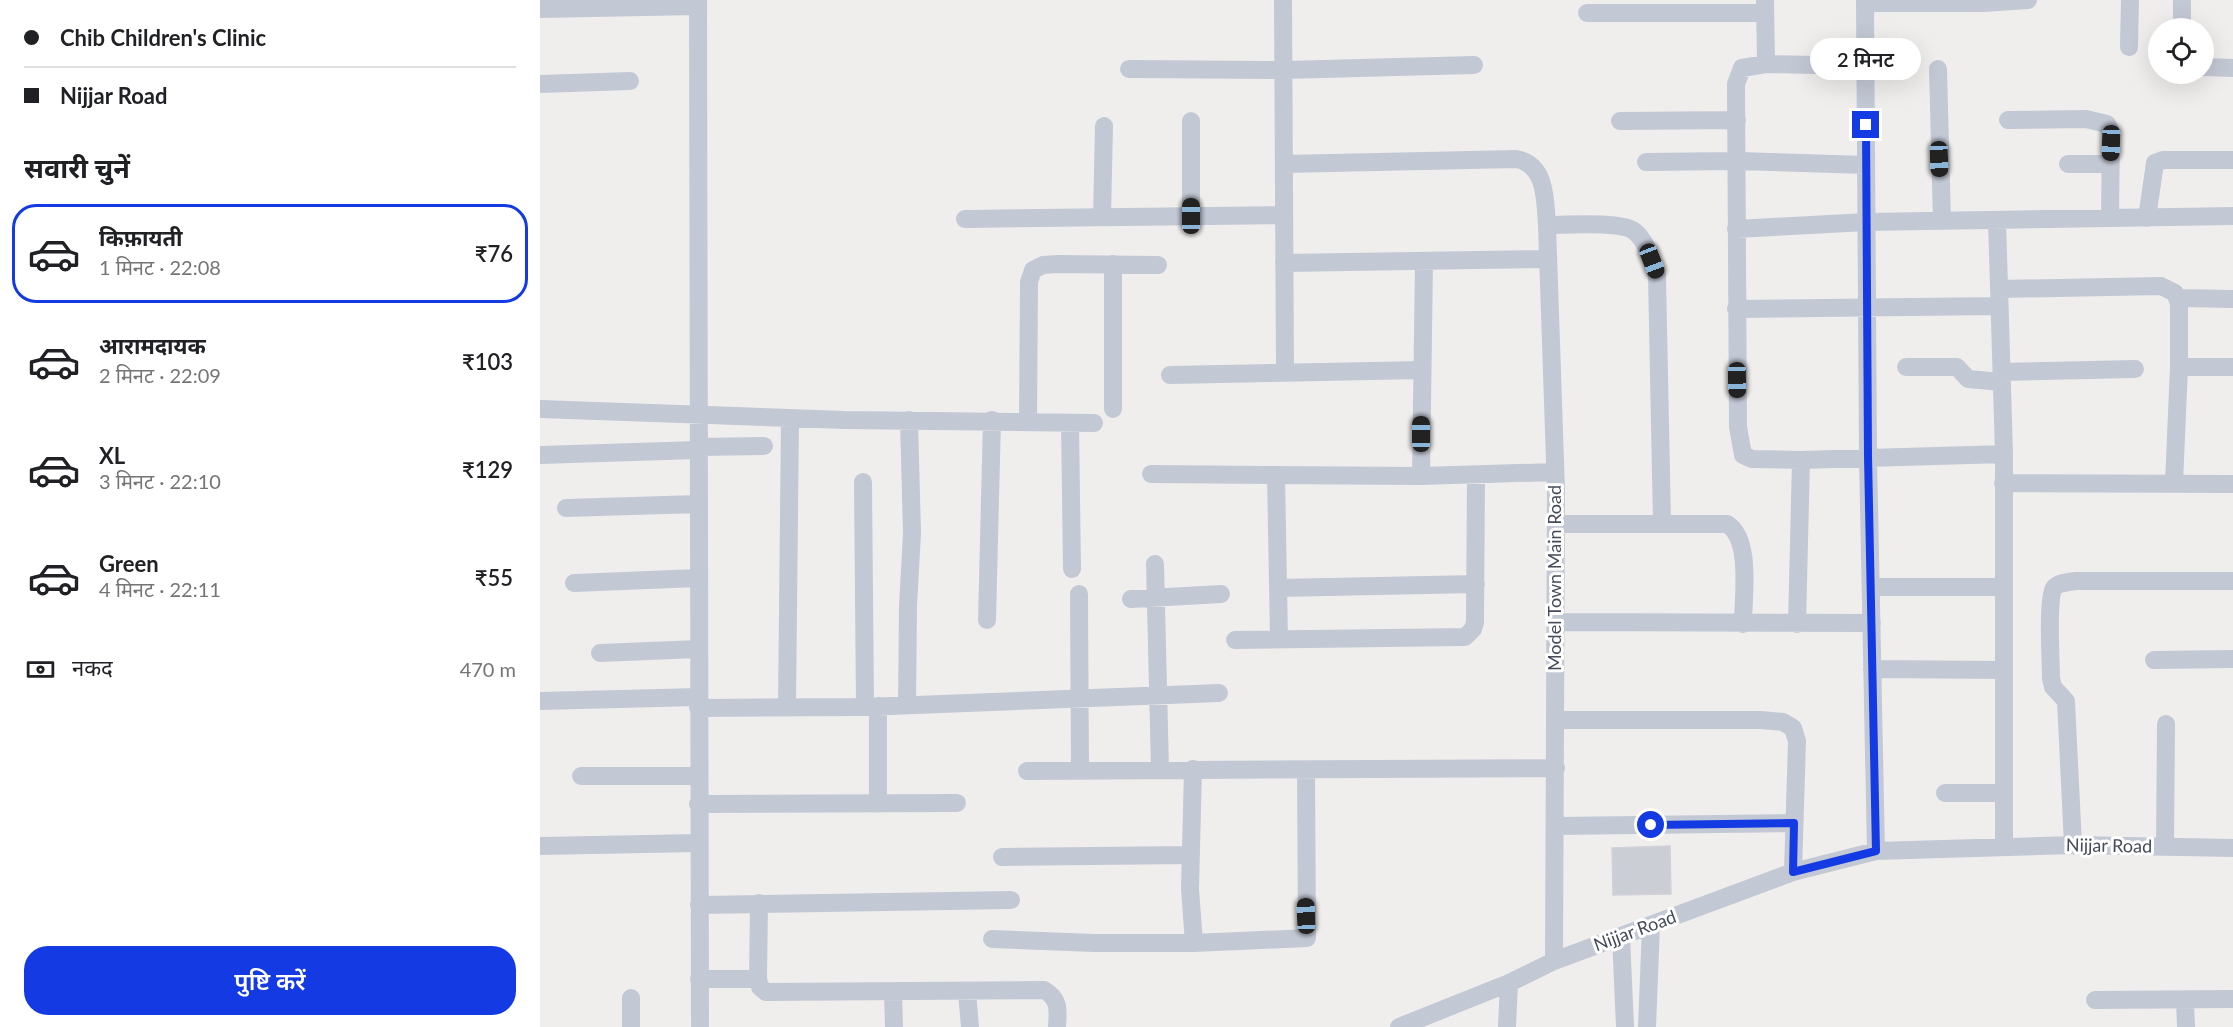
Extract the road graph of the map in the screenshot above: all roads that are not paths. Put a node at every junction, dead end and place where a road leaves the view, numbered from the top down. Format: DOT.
graph roads {
  1 [pos="1283,0"];
  2 [pos="2028,0"];
  3 [pos="2130,0"];
  4 [pos="2182,0"];
  5 [pos="1865,1"];
  6 [pos="698,3"];
  7 [pos="1765,6"];
  8 [pos="540,9"];
  9 [pos="1587,13"];
  10 [pos="2182,18"];
  11 [pos="2128,47"];
  12 [pos="1766,64"];
  13 [pos="1474,65"];
  14 [pos="1866,66"];
  15 [pos="2214,68"];
  16 [pos="2233,68"];
  17 [pos="1129,69"];
  18 [pos="1938,69"];
  19 [pos="1284,70"];
  20 [pos="630,81"];
  21 [pos="540,84"];
  22 [pos="1191,120"];
  23 [pos="1737,120"];
  24 [pos="2008,120"];
  25 [pos="1620,121"];
  26 [pos="1104,126"];
  27 [pos="2233,160"];
  28 [pos="1737,161"];
  29 [pos="1646,162"];
  30 [pos="1284,164"];
  31 [pos="2068,164"];
  32 [pos="2110,164"];
  33 [pos="1866,165"];
  34 [pos="1284,214"];
  35 [pos="1191,216"];
  36 [pos="2233,216"];
  37 [pos="1102,217"];
  38 [pos="2110,218"];
  39 [pos="2147,218"];
  40 [pos="965,219"];
  41 [pos="1997,220"];
  42 [pos="1942,221"];
  43 [pos="1866,222"];
  44 [pos="1547,225"];
  45 [pos="1736,229"];
  46 [pos="1546,259"];
  47 [pos="1284,262"];
  48 [pos="1424,262"];
  49 [pos="1113,264"];
  50 [pos="1158,265"];
  51 [pos="1999,298"];
  52 [pos="2233,299"];
  53 [pos="2179,303"];
  54 [pos="1736,309"];
  55 [pos="1867,309"];
  56 [pos="2233,367"];
  57 [pos="1906,368"];
  58 [pos="2179,368"];
  59 [pos="2135,369"];
  60 [pos="1422,370"];
  61 [pos="1285,373"];
  62 [pos="1170,375"];
  63 [pos="2002,377"];
  64 [pos="540,409"];
  65 [pos="1113,409"];
  66 [pos="698,413"];
  67 [pos="790,418"];
  68 [pos="909,420"];
  69 [pos="992,420"];
  70 [pos="1028,422"];
  71 [pos="1070,423"];
  72 [pos="1094,423"];
  73 [pos="764,446"];
  74 [pos="697,449"];
  75 [pos="2004,454"];
  76 [pos="540,455"];
  77 [pos="1868,456"];
  78 [pos="1801,460"];
  79 [pos="1555,472"];
  80 [pos="1151,474"];
  81 [pos="1276,475"];
  82 [pos="1476,475"];
  83 [pos="1421,476"];
  84 [pos="863,482"];
  85 [pos="2003,483"];
  86 [pos="2174,483"];
  87 [pos="2233,484"];
  88 [pos="698,504"];
  89 [pos="566,508"];
  90 [pos="1662,523"];
  91 [pos="1556,524"];
  92 [pos="1155,564"];
  93 [pos="1072,569"];
  94 [pos="698,578"];
  95 [pos="2233,581"];
  96 [pos="574,583"];
  97 [pos="1476,584"];
  98 [pos="1871,587"];
  99 [pos="2004,587"];
  100 [pos="1278,588"];
  101 [pos="1079,594"];
  102 [pos="1221,594"];
  103 [pos="1156,597"];
  104 [pos="1131,599"];
  105 [pos="987,620"];
  106 [pos="1555,622"];
  107 [pos="1872,623"];
  108 [pos="1743,624"];
  109 [pos="1797,624"];
  110 [pos="1280,639"];
  111 [pos="1235,640"];
  112 [pos="698,649"];
  113 [pos="600,653"];
  114 [pos="2233,659"];
  115 [pos="2154,660"];
  116 [pos="1872,669"];
  117 [pos="2003,670"];
  118 [pos="1219,693"];
  119 [pos="1157,697"];
  120 [pos="1080,698"];
  121 [pos="540,701"];
  122 [pos="698,702"];
  123 [pos="907,705"];
  124 [pos="787,707"];
  125 [pos="871,707"];
  126 [pos="1555,720"];
  127 [pos="2166,724"];
  128 [pos="1556,768"];
  129 [pos="1193,769"];
  130 [pos="1160,770"];
  131 [pos="1027,771"];
  132 [pos="1080,771"];
  133 [pos="1306,771"];
  134 [pos="581,776"];
  135 [pos="698,776"];
  136 [pos="1945,793"];
  137 [pos="2004,793"];
  138 [pos="957,803"];
  139 [pos="699,804"];
  140 [pos="878,804"];
  141 [pos="1794,823"];
  142 [pos="1556,826"];
  143 [pos="699,843"];
  144 [pos="2073,845"];
  145 [pos="540,846"];
  146 [pos="2004,847"];
  147 [pos="2165,847"];
  148 [pos="2233,848"];
  149 [pos="1876,851"];
  150 [pos="1191,855"];
  151 [pos="1002,857"];
  152 [pos="1793,872"];
  153 [pos="1011,900"];
  154 [pos="759,903"];
  155 [pos="699,905"];
  156 [pos="1651,926"];
  157 [pos="1621,936"];
  158 [pos="992,939"];
  159 [pos="1194,943"];
  160 [pos="1554,961"];
  161 [pos="699,979"];
  162 [pos="758,979"];
  163 [pos="1509,983"];
  164 [pos="893,992"];
  165 [pos="967,992"];
  166 [pos="631,998"];
  167 [pos="2233,999"];
  168 [pos="2096,1000"];
  169 [pos="2185,1001"];
  170 [pos="631,1027"];
  171 [pos="700,1027"];
  172 [pos="894,1027"];
  173 [pos="970,1027"];
  174 [pos="1057,1027"];
  175 [pos="1399,1027"];
  176 [pos="1507,1027"];
  177 [pos="1624,1027"];
  178 [pos="1647,1027"];
  179 [pos="2186,1027"];
  1 -- 19 [label="street"];
  2 -- 5 [label="street"];
  3 -- 11 [label="street"];
  4 -- 10 [label="street"];
  5 -- 14 [label="street"];
  6 -- 8 [label="street"];
  6 -- 66 [label="street"];
  7 -- 9 [label="street"];
  7 -- 12 [label="street"];
  12 -- 14 [label="street"];
  12 -- 23 [label="street"];
  13 -- 19 [label="street"];
  14 -- 33 [label="street"];
  15 -- 16 [label="street"];
  17 -- 19 [label="street"];
  18 -- 42 [label="street"];
  19 -- 30 [label="street"];
  20 -- 21 [label="street"];
  22 -- 35 [label="street"];
  23 -- 25 [label="street"];
  23 -- 28 [label="street"];
  24 -- 32 [label="street"];
  26 -- 37 [label="street"];
  27 -- 39 [label="street"];
  28 -- 29 [label="street"];
  28 -- 33 [label="street"];
  28 -- 45 [label="street"];
  30 -- 34 [label="street"];
  30 -- 44 [label="street, Model Town Main Road"];
  31 -- 32 [label="street"];
  32 -- 38 [label="street"];
  33 -- 43 [label="street"];
  34 -- 35 [label="street"];
  34 -- 47 [label="street"];
  35 -- 37 [label="street"];
  36 -- 39 [label="street"];
  37 -- 40 [label="street"];
  38 -- 39 [label="street"];
  38 -- 41 [label="street"];
  41 -- 42 [label="street"];
  41 -- 51 [label="street"];
  42 -- 43 [label="street"];
  43 -- 45 [label="street"];
  43 -- 55 [label="street"];
  44 -- 46 [label="street, Model Town Main Road"];
  44 -- 90 [label="street"];
  45 -- 54 [label="street"];
  46 -- 48 [label="street"];
  46 -- 79 [label="street, Model Town Main Road"];
  47 -- 48 [label="street"];
  47 -- 61 [label="street"];
  48 -- 60 [label="street"];
  49 -- 50 [label="street"];
  49 -- 65 [label="street"];
  49 -- 70 [label="street"];
  51 -- 53 [label="street"];
  51 -- 55 [label="street"];
  51 -- 63 [label="street"];
  52 -- 53 [label="street"];
  53 -- 58 [label="street"];
  54 -- 55 [label="street"];
  54 -- 78 [label="street"];
  55 -- 77 [label="street"];
  56 -- 58 [label="street"];
  57 -- 63 [label="street"];
  58 -- 86 [label="street"];
  59 -- 63 [label="street"];
  60 -- 61 [label="street"];
  60 -- 83 [label="street"];
  61 -- 62 [label="street"];
  63 -- 75 [label="street"];
  64 -- 66 [label="street"];
  66 -- 67 [label="street"];
  66 -- 74 [label="street"];
  67 -- 68 [label="street"];
  67 -- 124 [label="street"];
  68 -- 69 [label="street"];
  68 -- 123 [label="street"];
  69 -- 70 [label="street"];
  69 -- 105 [label="street"];
  70 -- 71 [label="street"];
  71 -- 72 [label="street"];
  71 -- 93 [label="street"];
  73 -- 74 [label="street"];
  74 -- 76 [label="street"];
  74 -- 88 [label="street"];
  75 -- 77 [label="street"];
  75 -- 85 [label="street"];
  77 -- 78 [label="street"];
  77 -- 98 [label="street"];
  78 -- 109 [label="street"];
  79 -- 82 [label="street"];
  79 -- 91 [label="street, Model Town Main Road"];
  80 -- 81 [label="street"];
  81 -- 83 [label="street"];
  81 -- 100 [label="street"];
  82 -- 83 [label="street"];
  82 -- 97 [label="street"];
  84 -- 125 [label="street"];
  85 -- 86 [label="street"];
  85 -- 99 [label="street"];
  86 -- 87 [label="street"];
  88 -- 89 [label="street"];
  88 -- 94 [label="street"];
  90 -- 91 [label="street"];
  90 -- 108 [label="street"];
  91 -- 106 [label="street, Model Town Main Road"];
  92 -- 103 [label="street"];
  94 -- 96 [label="street"];
  94 -- 112 [label="street"];
  95 -- 144 [label="street"];
  97 -- 100 [label="street"];
  97 -- 110 [label="street"];
  98 -- 99 [label="street"];
  98 -- 107 [label="street"];
  99 -- 117 [label="street"];
  100 -- 110 [label="street"];
  101 -- 120 [label="street"];
  102 -- 103 [label="street"];
  103 -- 104 [label="street"];
  103 -- 119 [label="street"];
  106 -- 108 [label="street"];
  106 -- 126 [label="street, Model Town Main Road"];
  107 -- 109 [label="street"];
  107 -- 116 [label="street"];
  108 -- 109 [label="street"];
  110 -- 111 [label="street"];
  112 -- 113 [label="street"];
  112 -- 122 [label="street"];
  114 -- 115 [label="street"];
  116 -- 117 [label="street"];
  116 -- 149 [label="street"];
  117 -- 137 [label="street"];
  118 -- 119 [label="street"];
  119 -- 120 [label="street"];
  119 -- 130 [label="street"];
  120 -- 123 [label="street"];
  120 -- 132 [label="street"];
  121 -- 122 [label="street"];
  122 -- 124 [label="street"];
  122 -- 135 [label="street"];
  123 -- 125 [label="street"];
  124 -- 125 [label="street"];
  125 -- 140 [label="street"];
  126 -- 128 [label="street, Model Town Main Road"];
  126 -- 141 [label="street"];
  127 -- 147 [label="street"];
  128 -- 133 [label="street"];
  128 -- 142 [label="street, Model Town Main Road"];
  129 -- 130 [label="street"];
  129 -- 133 [label="street"];
  129 -- 150 [label="street"];
  130 -- 132 [label="street"];
  131 -- 132 [label="street"];
  133 -- 159 [label="street"];
  134 -- 135 [label="street"];
  135 -- 139 [label="street"];
  136 -- 137 [label="street"];
  137 -- 146 [label="street"];
  138 -- 140 [label="street"];
  139 -- 140 [label="street"];
  139 -- 143 [label="street"];
  141 -- 142 [label="street"];
  141 -- 152 [label="street"];
  142 -- 160 [label="street, Model Town Main Road"];
  143 -- 145 [label="street"];
  143 -- 155 [label="street"];
  144 -- 146 [label="street, Nijjar Road"];
  144 -- 147 [label="street, Nijjar Road"];
  146 -- 149 [label="street, Nijjar Road"];
  147 -- 148 [label="street, Nijjar Road"];
  149 -- 152 [label="street, Nijjar Road"];
  150 -- 151 [label="street"];
  150 -- 159 [label="street"];
  152 -- 156 [label="street, Nijjar Road"];
  153 -- 154 [label="street"];
  154 -- 155 [label="street"];
  154 -- 162 [label="street"];
  155 -- 161 [label="street"];
  156 -- 157 [label="street, Nijjar Road"];
  156 -- 178 [label="street"];
  157 -- 160 [label="street, Nijjar Road"];
  157 -- 177 [label="street"];
  158 -- 159 [label="street"];
  160 -- 163 [label="street, Nijjar Road"];
  161 -- 162 [label="street"];
  161 -- 171 [label="street"];
  162 -- 164 [label="street"];
  163 -- 175 [label="street, Nijjar Road"];
  163 -- 176 [label="street"];
  164 -- 165 [label="street"];
  164 -- 172 [label="street"];
  165 -- 173 [label="street"];
  165 -- 174 [label="street"];
  166 -- 170 [label="street"];
  167 -- 169 [label="street"];
  168 -- 169 [label="street"];
  169 -- 179 [label="street"];
}
